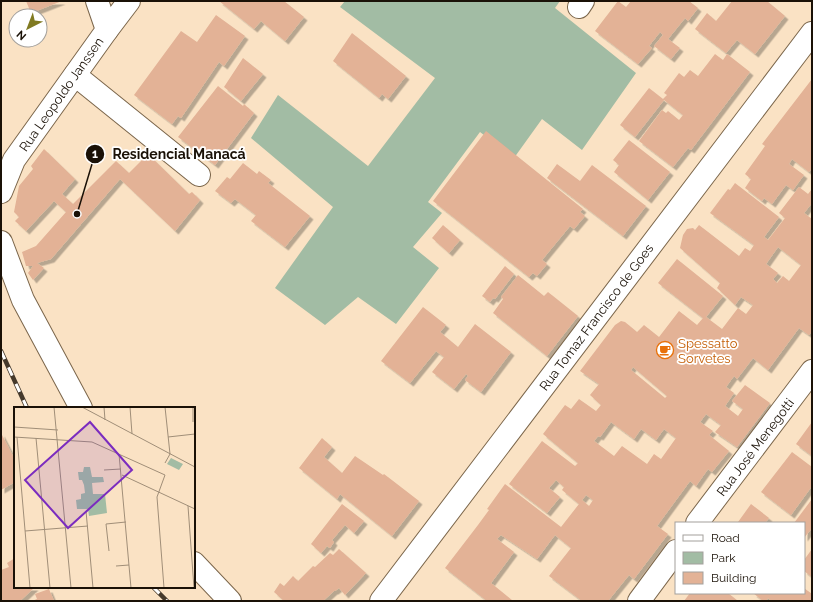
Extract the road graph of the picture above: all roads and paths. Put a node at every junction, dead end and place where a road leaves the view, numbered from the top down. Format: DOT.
graph roads {
  1 [pos="96,1"];
  2 [pos="129,1"];
  3 [pos="107,30"];
  4 [pos="812,33"];
  5 [pos="75,75"];
  6 [pos="200,175"];
  7 [pos="1,192"];
  8 [pos="1,242"];
  9 [pos="812,371"];
  10 [pos="79,407"];
  11 [pos="698,522"];
  12 [pos="675,552"];
  13 [pos="195,564"];
  14 [pos="230,601"];
  15 [pos="381,601"];
  16 [pos="639,601"];
  1 -- 3 [label="street"];
  2 -- 3 [label="street, Rua Leopoldo Janssen"];
  3 -- 5 [label="street, Rua Leopoldo Janssen"];
  4 -- 15 [label="street, Rua Tomaz Francisco de Goes"];
  5 -- 6 [label="street"];
  5 -- 7 [label="street, Rua Leopoldo Janssen"];
  8 -- 10 [label="street"];
  9 -- 11 [label="street, Rua José Menegotti"];
  12 -- 16 [label="street"];
  13 -- 14 [label="street"];
}
